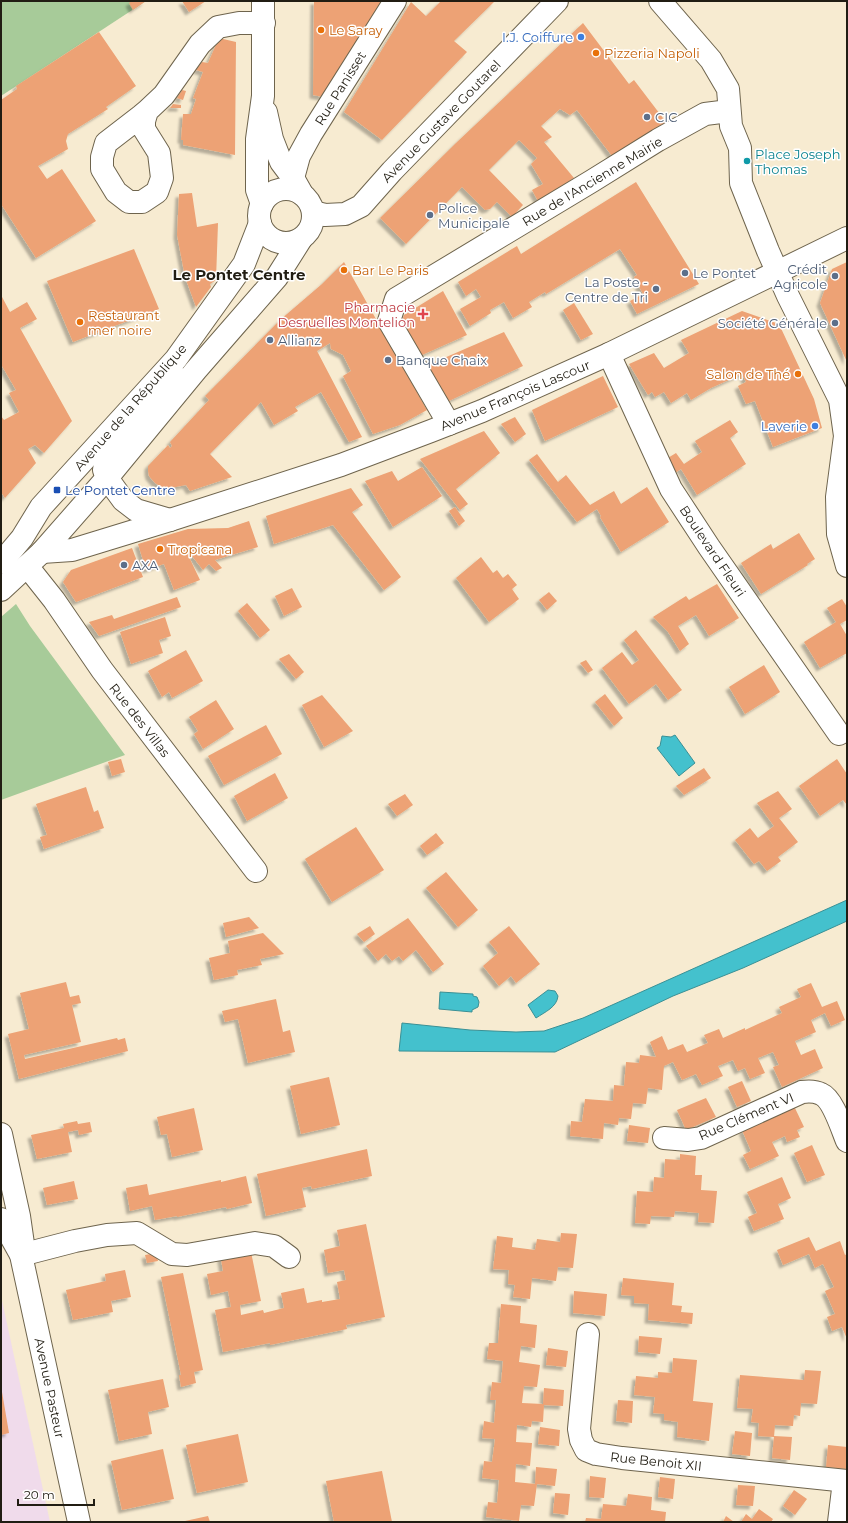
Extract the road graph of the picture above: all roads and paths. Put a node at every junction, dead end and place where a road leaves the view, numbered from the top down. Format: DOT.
graph roads {
  1 [pos="263,1"];
  2 [pos="395,1"];
  3 [pos="557,1"];
  4 [pos="660,1"];
  5 [pos="264,23"];
  6 [pos="263,96"];
  7 [pos="147,111"];
  8 [pos="729,111"];
  9 [pos="302,195"];
  10 [pos="261,214"];
  11 [pos="301,238"];
  12 [pos="847,238"];
  13 [pos="778,272"];
  14 [pos="209,312"];
  15 [pos="609,354"];
  16 [pos="448,424"];
  17 [pos="107,478"];
  18 [pos="170,520"];
  19 [pos="35,559"];
  20 [pos="1,563"];
  21 [pos="847,566"];
  22 [pos="1,590"];
  23 [pos="839,734"];
  24 [pos="256,870"];
  25 [pos="1,1134"];
  26 [pos="664,1138"];
  27 [pos="847,1141"];
  28 [pos="1,1219"];
  29 [pos="21,1255"];
  30 [pos="289,1257"];
  31 [pos="588,1334"];
  32 [pos="845,1481"];
  33 [pos="79,1522"];
  34 [pos="839,1522"];
  1 -- 5 [label="street"];
  2 -- 9 [label="street, Rue Panisset"];
  3 -- 9 [label="street, Avenue Gustave Goutarel"];
  4 -- 8 [label="street"];
  5 -- 6 [label="street"];
  5 -- 7 [label="street"];
  6 -- 9 [label="street"];
  6 -- 10 [label="street"];
  8 -- 13 [label="street"];
  8 -- 16 [label="street, Rue de l'Ancienne Mairie"];
  9 -- 10 [label="street"];
  9 -- 11 [label="street"];
  10 -- 11 [label="street"];
  10 -- 14 [label="street, Avenue de la République"];
  11 -- 17 [label="street, Avenue de la République"];
  12 -- 13 [label="street, Avenue François Lascour"];
  13 -- 15 [label="street, Avenue François Lascour"];
  13 -- 21 [label="street"];
  14 -- 17 [label="street"];
  14 -- 20 [label="street, Avenue de la République"];
  15 -- 16 [label="street, Avenue François Lascour"];
  15 -- 23 [label="street, Boulevard Fleuri"];
  16 -- 18 [label="street, Avenue François Lascour"];
  17 -- 18 [label="street"];
  17 -- 19 [label="street, Avenue de la République"];
  18 -- 19 [label="street, Avenue François Lascour"];
  19 -- 22 [label="street, Avenue de la République"];
  19 -- 24 [label="street, Rue des Villas"];
  25 -- 29 [label="street, Avenue Pasteur"];
  26 -- 27 [label="street, Rue Clément VI"];
  28 -- 29 [label="street, Avenue Pasteur"];
  29 -- 30 [label="street"];
  29 -- 33 [label="street, Avenue Pasteur"];
  31 -- 32 [label="street, Rue Benoit XII"];
  32 -- 34 [label="street, Rue Benoit XII"];
}
